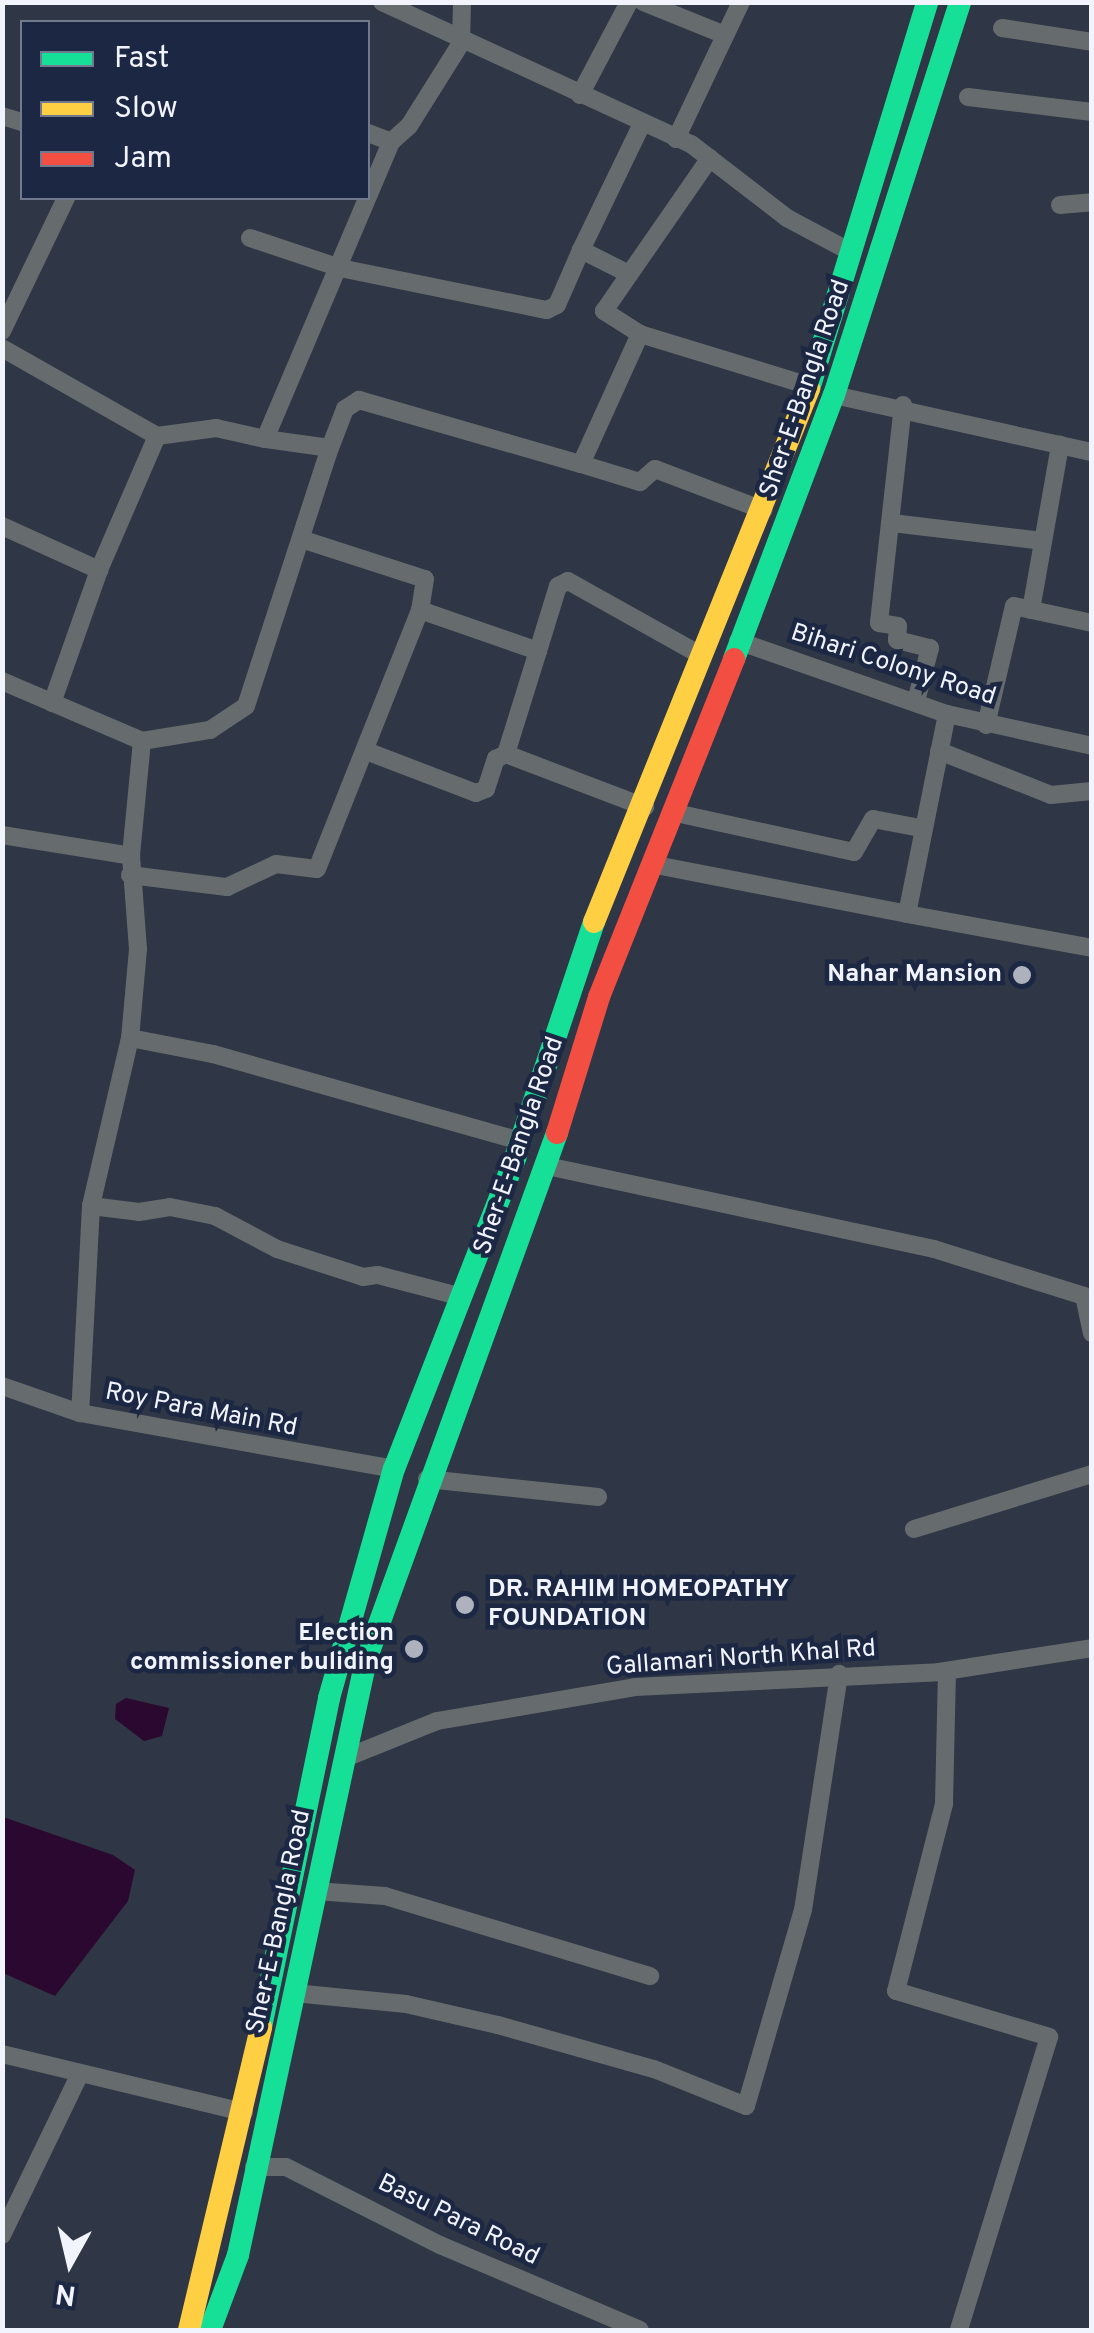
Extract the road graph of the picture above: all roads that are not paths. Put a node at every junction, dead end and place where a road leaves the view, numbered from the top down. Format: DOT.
graph roads {
  1 [pos="382,2"];
  2 [pos="462,2"];
  3 [pos="628,2"];
  4 [pos="643,2"];
  5 [pos="741,2"];
  6 [pos="927,2"];
  7 [pos="960,2"];
  8 [pos="1002,28"];
  9 [pos="725,35"];
  10 [pos="1092,42"];
  11 [pos="461,43"];
  12 [pos="580,95"];
  13 [pos="968,96"];
  14 [pos="1092,112"];
  15 [pos="642,124"];
  16 [pos="370,134"];
  17 [pos="676,139"];
  18 [pos="391,142"];
  19 [pos="710,158"];
  20 [pos="370,194"];
  21 [pos="65,200"];
  22 [pos="368,200"];
  23 [pos="1092,202"];
  24 [pos="1060,205"];
  25 [pos="858,212"];
  26 [pos="892,221"];
  27 [pos="250,238"];
  28 [pos="582,250"];
  29 [pos="847,250"];
  30 [pos="340,268"];
  31 [pos="630,274"];
  32 [pos="2,331"];
  33 [pos="640,334"];
  34 [pos="2,348"];
  35 [pos="810,386"];
  36 [pos="834,395"];
  37 [pos="902,405"];
  38 [pos="157,436"];
  39 [pos="266,439"];
  40 [pos="1060,445"];
  41 [pos="330,448"];
  42 [pos="1092,452"];
  43 [pos="581,464"];
  44 [pos="763,510"];
  45 [pos="892,522"];
  46 [pos="2,526"];
  47 [pos="301,539"];
  48 [pos="1042,540"];
  49 [pos="98,570"];
  50 [pos="420,610"];
  51 [pos="1030,610"];
  52 [pos="1092,622"];
  53 [pos="738,641"];
  54 [pos="538,652"];
  55 [pos="702,656"];
  56 [pos="2,681"];
  57 [pos="916,701"];
  58 [pos="52,703"];
  59 [pos="947,714"];
  60 [pos="986,725"];
  61 [pos="142,741"];
  62 [pos="1092,746"];
  63 [pos="366,750"];
  64 [pos="939,751"];
  65 [pos="506,754"];
  66 [pos="1092,790"];
  67 [pos="645,807"];
  68 [pos="676,813"];
  69 [pos="920,828"];
  70 [pos="2,835"];
  71 [pos="656,865"];
  72 [pos="130,866"];
  73 [pos="906,914"];
  74 [pos="1092,948"];
  75 [pos="130,1038"];
  76 [pos="529,1115"];
  77 [pos="561,1123"];
  78 [pos="520,1141"];
  79 [pos="548,1166"];
  80 [pos="91,1206"];
  81 [pos="1088,1289"];
  82 [pos="462,1297"];
  83 [pos="1092,1333"];
  84 [pos="2,1386"];
  85 [pos="80,1413"];
  86 [pos="394,1469"];
  87 [pos="1092,1474"];
  88 [pos="428,1480"];
  89 [pos="598,1498"];
  90 [pos="914,1529"];
  91 [pos="1092,1648"];
  92 [pos="947,1671"];
  93 [pos="839,1674"];
  94 [pos="342,1759"];
  95 [pos="301,1830"];
  96 [pos="326,1838"];
  97 [pos="315,1891"];
  98 [pos="650,1976"];
  99 [pos="294,1993"];
  100 [pos="2,2054"];
  101 [pos="80,2074"];
  102 [pos="244,2112"];
  103 [pos="254,2167"];
  104 [pos="2,2235"];
  105 [pos="189,2330"];
  106 [pos="210,2330"];
  107 [pos="640,2330"];
  108 [pos="959,2330"];
  1 -- 11 [label="street"];
  2 -- 11 [label="street"];
  3 -- 12 [label="street"];
  4 -- 9 [label="street"];
  5 -- 9 [label="street"];
  6 -- 25 [label="highway, Sher-E-Bangla Road"];
  7 -- 26 [label="highway, Sher-E-Bangla Road"];
  8 -- 10 [label="street"];
  9 -- 17 [label="street"];
  11 -- 12 [label="street"];
  11 -- 18 [label="street"];
  12 -- 15 [label="street"];
  13 -- 14 [label="street"];
  15 -- 17 [label="street"];
  15 -- 28 [label="street"];
  16 -- 18 [label="street"];
  17 -- 19 [label="street"];
  18 -- 20 [label="street"];
  19 -- 29 [label="street"];
  19 -- 31 [label="street"];
  21 -- 32 [label="street"];
  22 -- 30 [label="street"];
  23 -- 24 [label="street"];
  25 -- 26 [label="highway"];
  25 -- 29 [label="highway, Sher-E-Bangla Road"];
  26 -- 36 [label="highway, Sher-E-Bangla Road"];
  27 -- 30 [label="street"];
  28 -- 30 [label="street"];
  28 -- 31 [label="street"];
  29 -- 35 [label="highway, Sher-E-Bangla Road"];
  30 -- 39 [label="street"];
  31 -- 33 [label="street"];
  33 -- 35 [label="street"];
  33 -- 43 [label="street"];
  34 -- 38 [label="street"];
  35 -- 44 [label="highway, Sher-E-Bangla Road"];
  36 -- 37 [label="street"];
  36 -- 53 [label="highway, Sher-E-Bangla Road"];
  37 -- 40 [label="street"];
  37 -- 45 [label="street"];
  38 -- 39 [label="street"];
  38 -- 49 [label="street"];
  39 -- 41 [label="street"];
  40 -- 42 [label="street"];
  40 -- 48 [label="street"];
  41 -- 43 [label="street"];
  41 -- 47 [label="street"];
  43 -- 44 [label="street"];
  44 -- 55 [label="highway, Sher-E-Bangla Road"];
  45 -- 48 [label="street"];
  45 -- 57 [label="street"];
  46 -- 49 [label="street"];
  47 -- 50 [label="street"];
  47 -- 61 [label="street"];
  48 -- 51 [label="street"];
  49 -- 58 [label="street"];
  50 -- 54 [label="street"];
  50 -- 63 [label="street"];
  51 -- 52 [label="street"];
  51 -- 60 [label="street"];
  53 -- 57 [label="street, Bihari Colony Road"];
  53 -- 68 [label="highway, Sher-E-Bangla Road"];
  54 -- 55 [label="street"];
  54 -- 65 [label="street"];
  55 -- 67 [label="highway, Sher-E-Bangla Road"];
  56 -- 58 [label="street"];
  57 -- 59 [label="street, Bihari Colony Road"];
  58 -- 61 [label="street"];
  59 -- 60 [label="street, Bihari Colony Road"];
  59 -- 64 [label="street"];
  60 -- 62 [label="street, Bihari Colony Road"];
  61 -- 72 [label="street"];
  63 -- 65 [label="street"];
  63 -- 72 [label="street"];
  64 -- 66 [label="street"];
  64 -- 69 [label="street"];
  65 -- 67 [label="street"];
  67 -- 76 [label="highway, Sher-E-Bangla Road"];
  68 -- 69 [label="street"];
  68 -- 71 [label="highway, Sher-E-Bangla Road"];
  69 -- 73 [label="street"];
  70 -- 72 [label="street"];
  71 -- 73 [label="street"];
  71 -- 77 [label="highway, Sher-E-Bangla Road"];
  72 -- 75 [label="street"];
  73 -- 74 [label="street"];
  75 -- 78 [label="street"];
  75 -- 80 [label="street"];
  76 -- 77 [label="highway"];
  76 -- 78 [label="highway, Sher-E-Bangla Road"];
  77 -- 79 [label="highway, Sher-E-Bangla Road"];
  78 -- 82 [label="highway, Sher-E-Bangla Road"];
  79 -- 81 [label="street"];
  79 -- 88 [label="highway, Sher-E-Bangla Road"];
  80 -- 82 [label="street"];
  80 -- 85 [label="street"];
  81 -- 83 [label="street"];
  82 -- 86 [label="highway, Sher-E-Bangla Road"];
  84 -- 85 [label="street, Roy Para Main Rd"];
  85 -- 86 [label="street, Roy Para Main Rd"];
  86 -- 95 [label="highway, Sher-E-Bangla Road"];
  87 -- 90 [label="street"];
  88 -- 89 [label="street"];
  88 -- 94 [label="highway, Sher-E-Bangla Road"];
  91 -- 92 [label="street, Gallamari North Khal Rd"];
  92 -- 93 [label="street, Gallamari North Khal Rd"];
  92 -- 108 [label="street"];
  93 -- 94 [label="street, Gallamari North Khal Rd"];
  93 -- 99 [label="street"];
  94 -- 96 [label="highway, Sher-E-Bangla Road"];
  95 -- 96 [label="highway"];
  95 -- 102 [label="highway, Sher-E-Bangla Road"];
  96 -- 97 [label="highway, Sher-E-Bangla Road"];
  97 -- 98 [label="street"];
  97 -- 99 [label="highway, Sher-E-Bangla Road"];
  99 -- 103 [label="highway, Sher-E-Bangla Road"];
  100 -- 101 [label="street"];
  101 -- 102 [label="street"];
  101 -- 104 [label="street"];
  102 -- 105 [label="highway, Sher-E-Bangla Road"];
  103 -- 106 [label="highway, Sher-E-Bangla Road"];
  103 -- 107 [label="street, Basu Para Road"];
}
